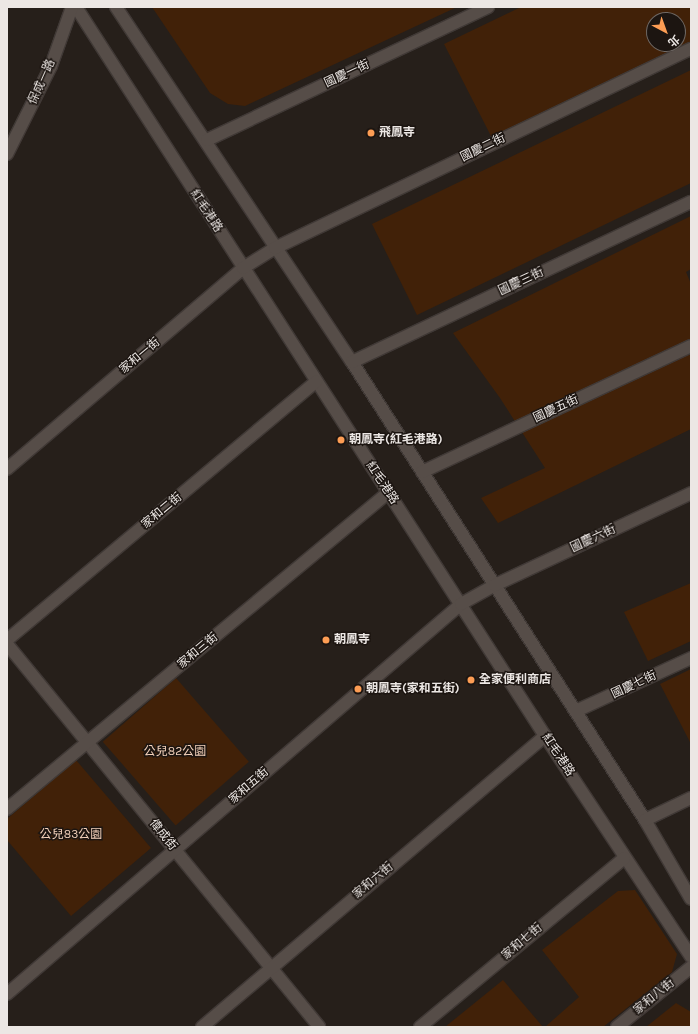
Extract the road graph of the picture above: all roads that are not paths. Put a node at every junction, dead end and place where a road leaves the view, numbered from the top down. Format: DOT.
graph roads {
  1 [pos="72,7"];
  2 [pos="76,7"];
  3 [pos="116,7"];
  4 [pos="488,7"];
  5 [pos="691,49"];
  6 [pos="206,140"];
  7 [pos="7,154"];
  8 [pos="691,202"];
  9 [pos="275,248"];
  10 [pos="243,268"];
  11 [pos="691,346"];
  12 [pos="352,362"];
  13 [pos="316,382"];
  14 [pos="7,469"];
  15 [pos="422,472"];
  16 [pos="388,493"];
  17 [pos="691,493"];
  18 [pos="495,585"];
  19 [pos="461,604"];
  20 [pos="7,640"];
  21 [pos="7,644"];
  22 [pos="691,658"];
  23 [pos="576,712"];
  24 [pos="545,736"];
  25 [pos="87,742"];
  26 [pos="691,798"];
  27 [pos="7,809"];
  28 [pos="645,820"];
  29 [pos="175,850"];
  30 [pos="624,858"];
  31 [pos="691,899"];
  32 [pos="691,958"];
  33 [pos="691,967"];
  34 [pos="271,968"];
  35 [pos="7,994"];
  36 [pos="202,1027"];
  37 [pos="319,1027"];
  38 [pos="420,1027"];
  39 [pos="617,1027"];
  1 -- 7 [label="street, 保成一路"];
  2 -- 10 [label="street, 紅毛港路"];
  3 -- 6 [label="street"];
  4 -- 6 [label="street, 國慶一街"];
  5 -- 9 [label="street, 國慶二街"];
  6 -- 9 [label="street"];
  8 -- 12 [label="street, 國慶三街"];
  9 -- 10 [label="street, 家和一街"];
  9 -- 12 [label="street"];
  10 -- 13 [label="street, 紅毛港路"];
  10 -- 14 [label="street, 家和一街"];
  11 -- 15 [label="street, 國慶五街"];
  12 -- 15 [label="street"];
  13 -- 16 [label="street, 紅毛港路"];
  13 -- 20 [label="street, 家和二街"];
  15 -- 18 [label="street"];
  16 -- 19 [label="street, 紅毛港路"];
  16 -- 25 [label="street, 家和三街"];
  17 -- 18 [label="street, 國慶六街"];
  18 -- 19 [label="street, 家和五街"];
  18 -- 23 [label="street"];
  19 -- 24 [label="street, 紅毛港路"];
  19 -- 29 [label="street, 家和五街"];
  21 -- 25 [label="street, 偉成街"];
  22 -- 23 [label="street, 國慶七街"];
  23 -- 28 [label="street"];
  24 -- 30 [label="street, 紅毛港路"];
  24 -- 34 [label="street, 家和六街"];
  25 -- 27 [label="street, 家和三街"];
  25 -- 29 [label="street, 偉成街"];
  26 -- 28 [label="street"];
  28 -- 31 [label="street"];
  29 -- 34 [label="street, 偉成街"];
  29 -- 35 [label="street, 家和五街"];
  30 -- 32 [label="street, 紅毛港路"];
  30 -- 38 [label="street, 家和七街"];
  33 -- 39 [label="street, 家和八街"];
  34 -- 36 [label="street, 家和六街"];
  34 -- 37 [label="street, 偉成街"];
}
